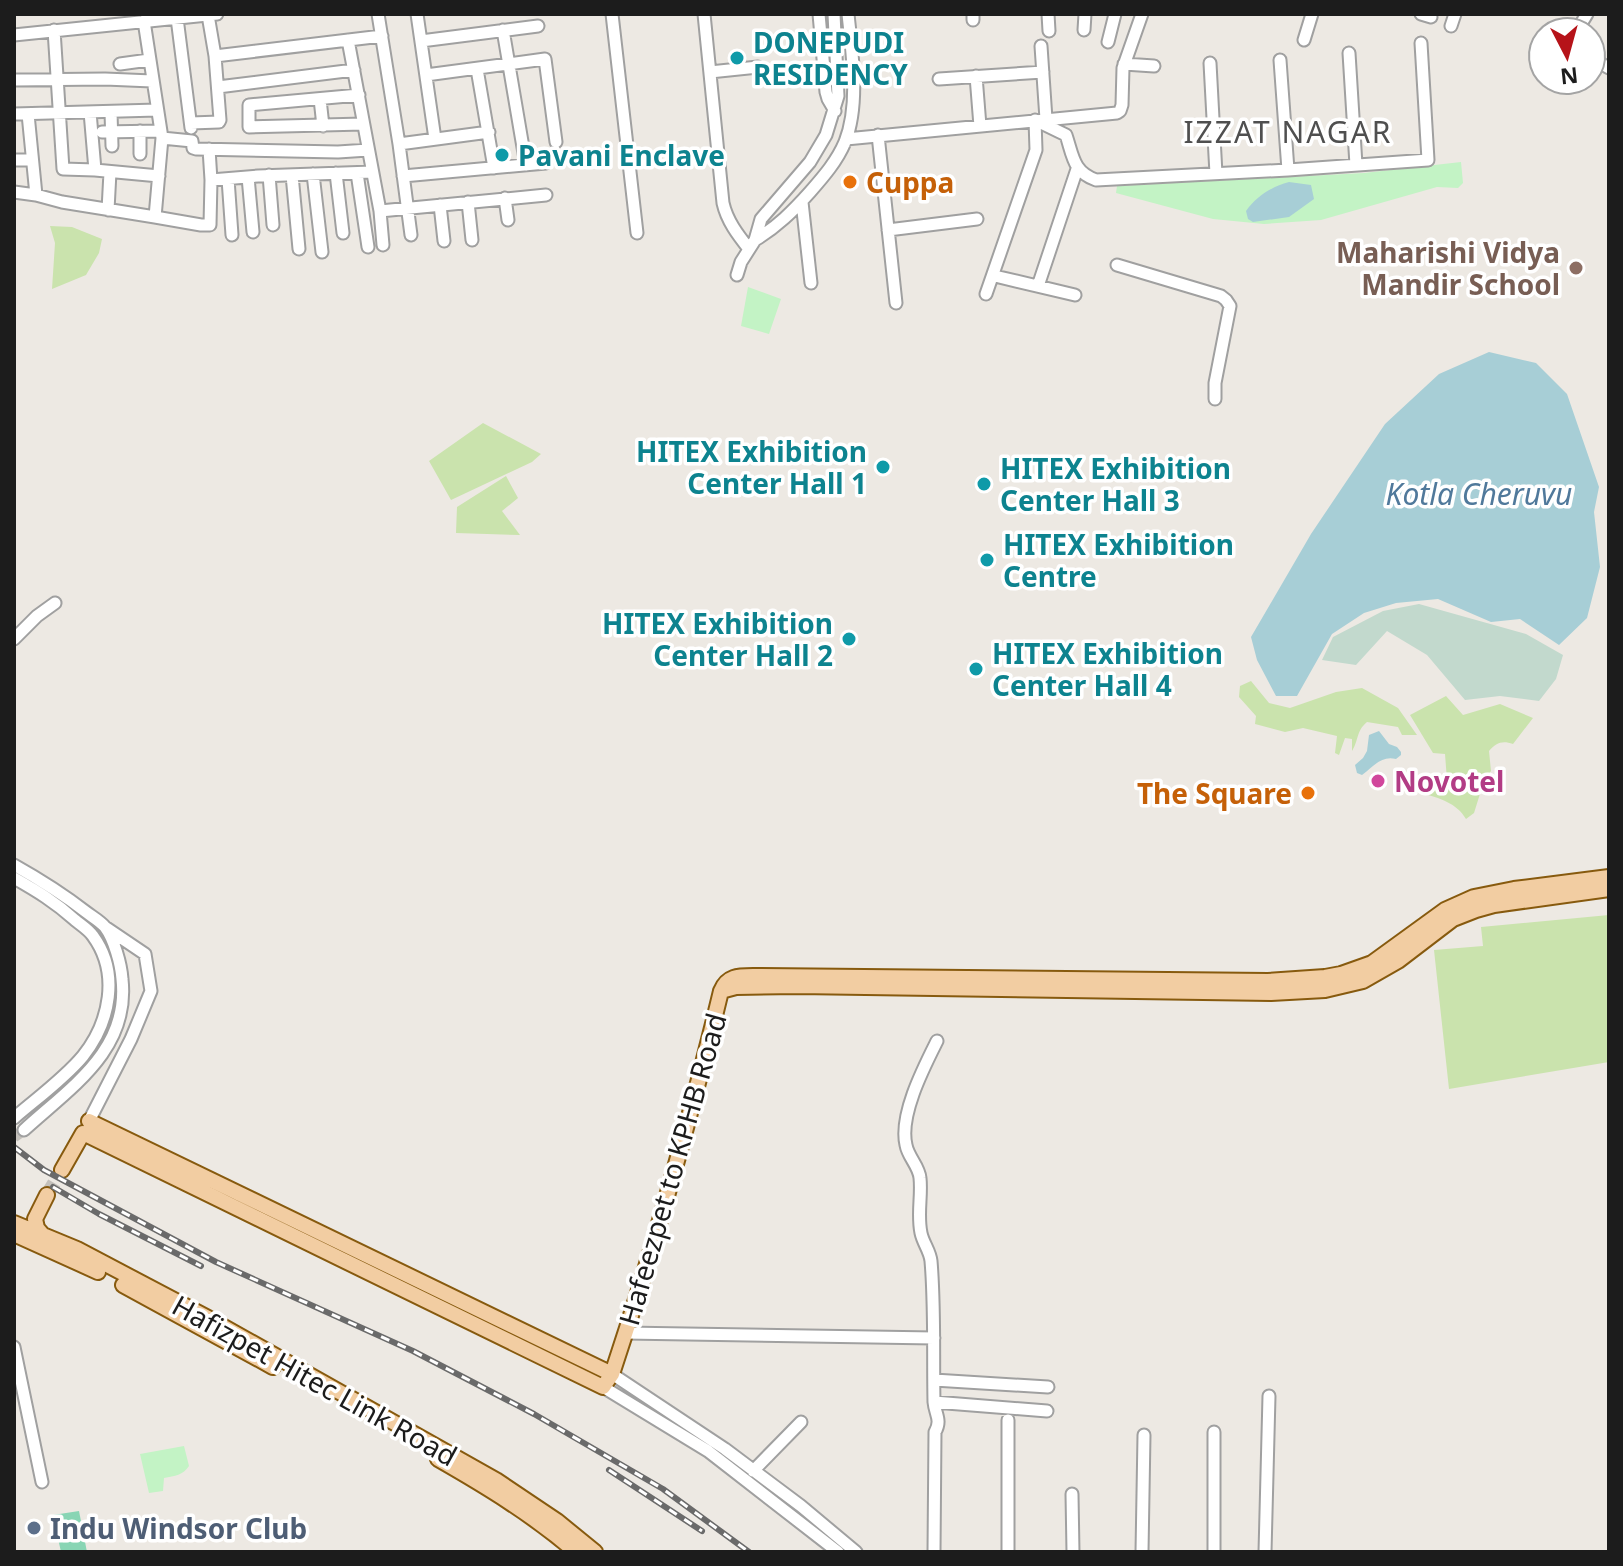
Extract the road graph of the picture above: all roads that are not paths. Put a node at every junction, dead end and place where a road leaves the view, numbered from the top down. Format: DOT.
graph roads {
  1 [pos="217,14"];
  2 [pos="378,14"];
  3 [pos="417,14"];
  4 [pos="612,14"];
  5 [pos="704,14"];
  6 [pos="819,14"];
  7 [pos="834,14"];
  8 [pos="848,14"];
  9 [pos="1048,14"];
  10 [pos="1085,14"];
  11 [pos="1115,14"];
  12 [pos="1142,14"];
  13 [pos="1312,14"];
  14 [pos="1455,14"];
  15 [pos="208,15"];
  16 [pos="177,18"];
  17 [pos="144,21"];
  18 [pos="538,26"];
  19 [pos="1451,26"];
  20 [pos="54,30"];
  21 [pos="503,30"];
  22 [pos="1084,30"];
  23 [pos="1049,31"];
  24 [pos="14,35"];
  25 [pos="382,36"];
  26 [pos="348,40"];
  27 [pos="1304,40"];
  28 [pos="421,41"];
  29 [pos="1108,42"];
  30 [pos="1421,43"];
  31 [pos="1041,46"];
  32 [pos="1349,53"];
  33 [pos="215,56"];
  34 [pos="149,60"];
  35 [pos="1280,60"];
  36 [pos="508,63"];
  37 [pos="1210,63"];
  38 [pos="120,64"];
  39 [pos="1124,64"];
  40 [pos="713,65"];
  41 [pos="1154,66"];
  42 [pos="758,67"];
  43 [pos="477,69"];
  44 [pos="354,70"];
  45 [pos="1043,72"];
  46 [pos="426,75"];
  47 [pos="976,76"];
  48 [pos="939,79"];
  49 [pos="14,80"];
  50 [pos="57,80"];
  51 [pos="152,81"];
  52 [pos="218,87"];
  53 [pos="359,95"];
  54 [pos="320,99"];
  55 [pos="157,110"];
  56 [pos="835,111"];
  57 [pos="90,112"];
  58 [pos="111,112"];
  59 [pos="58,113"];
  60 [pos="14,114"];
  61 [pos="28,114"];
  62 [pos="1041,120"];
  63 [pos="191,123"];
  64 [pos="363,124"];
  65 [pos="323,126"];
  66 [pos="980,126"];
  67 [pos="140,131"];
  68 [pos="107,132"];
  69 [pos="489,132"];
  70 [pos="161,135"];
  71 [pos="878,135"];
  72 [pos="435,139"];
  73 [pos="846,139"];
  74 [pos="192,141"];
  75 [pos="556,142"];
  76 [pos="399,144"];
  77 [pos="112,146"];
  78 [pos="209,149"];
  79 [pos="368,150"];
  80 [pos="140,154"];
  81 [pos="14,160"];
  82 [pos="32,160"];
  83 [pos="546,163"];
  84 [pos="526,165"];
  85 [pos="1356,165"];
  86 [pos="494,168"];
  87 [pos="1077,169"];
  88 [pos="95,170"];
  89 [pos="1288,170"];
  90 [pos="110,172"];
  91 [pos="372,172"];
  92 [pos="336,173"];
  93 [pos="357,173"];
  94 [pos="313,174"];
  95 [pos="1216,174"];
  96 [pos="269,175"];
  97 [pos="292,175"];
  98 [pos="159,176"];
  99 [pos="403,176"];
  100 [pos="248,177"];
  101 [pos="228,179"];
  102 [pos="211,180"];
  103 [pos="14,192"];
  104 [pos="36,195"];
  105 [pos="546,195"];
  106 [pos="505,198"];
  107 [pos="468,202"];
  108 [pos="802,202"];
  109 [pos="440,205"];
  110 [pos="408,208"];
  111 [pos="108,210"];
  112 [pos="380,211"];
  113 [pos="155,217"];
  114 [pos="977,219"];
  115 [pos="508,220"];
  116 [pos="273,225"];
  117 [pos="888,230"];
  118 [pos="253,232"];
  119 [pos="343,233"];
  120 [pos="637,233"];
  121 [pos="232,235"];
  122 [pos="411,235"];
  123 [pos="472,240"];
  124 [pos="444,241"];
  125 [pos="752,244"];
  126 [pos="383,245"];
  127 [pos="368,247"];
  128 [pos="299,249"];
  129 [pos="322,252"];
  130 [pos="1117,265"];
  131 [pos="737,275"];
  132 [pos="999,277"];
  133 [pos="811,283"];
  134 [pos="1038,286"];
  135 [pos="986,294"];
  136 [pos="1075,295"];
  137 [pos="896,303"];
  138 [pos="1215,399"];
  139 [pos="55,603"];
  140 [pos="14,639"];
  141 [pos="14,865"];
  142 [pos="1609,877"];
  143 [pos="14,878"];
  144 [pos="1609,889"];
  145 [pos="105,927"];
  146 [pos="721,991"];
  147 [pos="937,1041"];
  148 [pos="14,1118"];
  149 [pos="86,1127"];
  150 [pos="24,1130"];
  151 [pos="62,1170"];
  152 [pos="47,1195"];
  153 [pos="17,1228"];
  154 [pos="43,1235"];
  155 [pos="625,1333"];
  156 [pos="934,1338"];
  157 [pos="14,1347"];
  158 [pos="607,1380"];
  159 [pos="934,1380"];
  160 [pos="1048,1387"];
  161 [pos="1269,1396"];
  162 [pos="934,1404"];
  163 [pos="1047,1411"];
  164 [pos="1008,1420"];
  165 [pos="801,1422"];
  166 [pos="1214,1432"];
  167 [pos="1144,1435"];
  168 [pos="753,1471"];
  169 [pos="42,1482"];
  170 [pos="1072,1494"];
  171 [pos="586,1551"];
  172 [pos="838,1552"];
  173 [pos="856,1552"];
  174 [pos="934,1552"];
  175 [pos="1008,1552"];
  176 [pos="1073,1552"];
  177 [pos="1142,1552"];
  178 [pos="1214,1552"];
  179 [pos="1265,1552"];
  1 -- 15 [label="street"];
  2 -- 25 [label="street"];
  3 -- 28 [label="street"];
  4 -- 120 [label="street"];
  5 -- 40 [label="street"];
  6 -- 56 [label="street"];
  7 -- 56 [label="street"];
  8 -- 73 [label="street"];
  9 -- 23 [label="street"];
  10 -- 22 [label="street"];
  11 -- 29 [label="street"];
  12 -- 39 [label="street"];
  13 -- 27 [label="street"];
  14 -- 19 [label="street"];
  15 -- 16 [label="street"];
  15 -- 33 [label="street"];
  16 -- 17 [label="street"];
  16 -- 63 [label="street"];
  17 -- 20 [label="street"];
  17 -- 34 [label="street"];
  18 -- 21 [label="street"];
  20 -- 24 [label="street"];
  20 -- 50 [label="street"];
  21 -- 28 [label="street"];
  21 -- 36 [label="street"];
  25 -- 26 [label="street"];
  25 -- 76 [label="street"];
  26 -- 33 [label="street"];
  26 -- 44 [label="street"];
  28 -- 46 [label="street"];
  30 -- 85 [label="street"];
  31 -- 45 [label="street"];
  32 -- 85 [label="street"];
  33 -- 52 [label="street"];
  34 -- 38 [label="street"];
  34 -- 51 [label="street"];
  35 -- 89 [label="street"];
  36 -- 43 [label="street"];
  36 -- 75 [label="street"];
  36 -- 84 [label="street"];
  37 -- 95 [label="street"];
  39 -- 41 [label="street"];
  39 -- 62 [label="street"];
  40 -- 42 [label="street"];
  40 -- 125 [label="street"];
  43 -- 46 [label="street"];
  43 -- 69 [label="street"];
  44 -- 52 [label="street"];
  44 -- 53 [label="street"];
  45 -- 47 [label="street"];
  45 -- 62 [label="street"];
  46 -- 72 [label="street"];
  47 -- 48 [label="street"];
  47 -- 66 [label="street"];
  49 -- 50 [label="street"];
  50 -- 51 [label="street"];
  50 -- 59 [label="street"];
  51 -- 55 [label="street"];
  52 -- 63 [label="street"];
  53 -- 54 [label="street"];
  53 -- 64 [label="street"];
  54 -- 65 [label="street"];
  54 -- 65 [label="street"];
  55 -- 58 [label="street"];
  55 -- 70 [label="street"];
  56 -- 125 [label="street"];
  57 -- 58 [label="street"];
  57 -- 59 [label="street"];
  57 -- 88 [label="street"];
  58 -- 68 [label="street"];
  59 -- 61 [label="street"];
  59 -- 88 [label="street"];
  60 -- 61 [label="street"];
  61 -- 82 [label="street"];
  62 -- 66 [label="street"];
  62 -- 87 [label="street"];
  62 -- 135 [label="street"];
  63 -- 74 [label="street"];
  64 -- 65 [label="street"];
  64 -- 79 [label="street"];
  66 -- 71 [label="street"];
  67 -- 68 [label="street"];
  67 -- 70 [label="street"];
  67 -- 80 [label="street"];
  68 -- 77 [label="street"];
  69 -- 72 [label="street"];
  69 -- 86 [label="street"];
  70 -- 74 [label="street"];
  70 -- 98 [label="street"];
  71 -- 73 [label="street"];
  71 -- 117 [label="street"];
  72 -- 76 [label="street"];
  73 -- 108 [label="street"];
  74 -- 78 [label="street"];
  76 -- 99 [label="street"];
  78 -- 79 [label="street"];
  78 -- 102 [label="street"];
  79 -- 91 [label="street"];
  81 -- 82 [label="street"];
  82 -- 104 [label="street"];
  83 -- 84 [label="street"];
  84 -- 86 [label="street"];
  85 -- 89 [label="street"];
  86 -- 99 [label="street"];
  87 -- 95 [label="street"];
  87 -- 134 [label="street"];
  88 -- 90 [label="street"];
  89 -- 95 [label="street"];
  90 -- 98 [label="street"];
  90 -- 111 [label="street"];
  91 -- 93 [label="street"];
  91 -- 112 [label="street"];
  92 -- 93 [label="street"];
  92 -- 94 [label="street"];
  92 -- 119 [label="street"];
  93 -- 127 [label="street"];
  94 -- 97 [label="street"];
  94 -- 129 [label="street"];
  96 -- 97 [label="street"];
  96 -- 100 [label="street"];
  96 -- 116 [label="street"];
  97 -- 128 [label="street"];
  98 -- 113 [label="street"];
  99 -- 110 [label="street"];
  100 -- 101 [label="street"];
  100 -- 118 [label="street"];
  101 -- 102 [label="street"];
  101 -- 121 [label="street"];
  102 -- 113 [label="street"];
  103 -- 104 [label="street"];
  104 -- 111 [label="street"];
  105 -- 106 [label="street"];
  106 -- 107 [label="street"];
  106 -- 115 [label="street"];
  107 -- 109 [label="street"];
  107 -- 123 [label="street"];
  108 -- 125 [label="street"];
  108 -- 133 [label="street"];
  109 -- 110 [label="street"];
  109 -- 124 [label="street"];
  110 -- 112 [label="street"];
  110 -- 122 [label="street"];
  111 -- 113 [label="street"];
  112 -- 126 [label="street"];
  114 -- 117 [label="street"];
  117 -- 137 [label="street"];
  125 -- 131 [label="street"];
  130 -- 138 [label="street"];
  132 -- 134 [label="street"];
  134 -- 136 [label="street"];
  139 -- 140 [label="street"];
  141 -- 145 [label="street"];
  142 -- 146 [label="main road"];
  143 -- 148 [label="street"];
  144 -- 146 [label="main road, Hafeezpet to KPHB Road"];
  145 -- 149 [label="street"];
  145 -- 150 [label="street"];
  146 -- 155 [label="main road, Hafeezpet to KPHB Road"];
  147 -- 156 [label="street"];
  149 -- 151 [label="main road"];
  149 -- 158 [label="main road"];
  152 -- 154 [label="main road"];
  153 -- 154 [label="main road, Hafizpet Hitec Link Road"];
  153 -- 171 [label="main road"];
  154 -- 171 [label="main road, Hafizpet Hitec Link Road"];
  155 -- 156 [label="street"];
  155 -- 158 [label="main road, Hafeezpet to KPHB Road"];
  156 -- 159 [label="street"];
  157 -- 169 [label="street"];
  158 -- 168 [label="street"];
  158 -- 172 [label="street"];
  159 -- 160 [label="street"];
  159 -- 162 [label="street"];
  161 -- 179 [label="street"];
  162 -- 163 [label="street"];
  162 -- 174 [label="street"];
  164 -- 175 [label="street"];
  165 -- 168 [label="street"];
  166 -- 178 [label="street"];
  167 -- 177 [label="street"];
  168 -- 173 [label="street"];
  170 -- 176 [label="street"];
}
